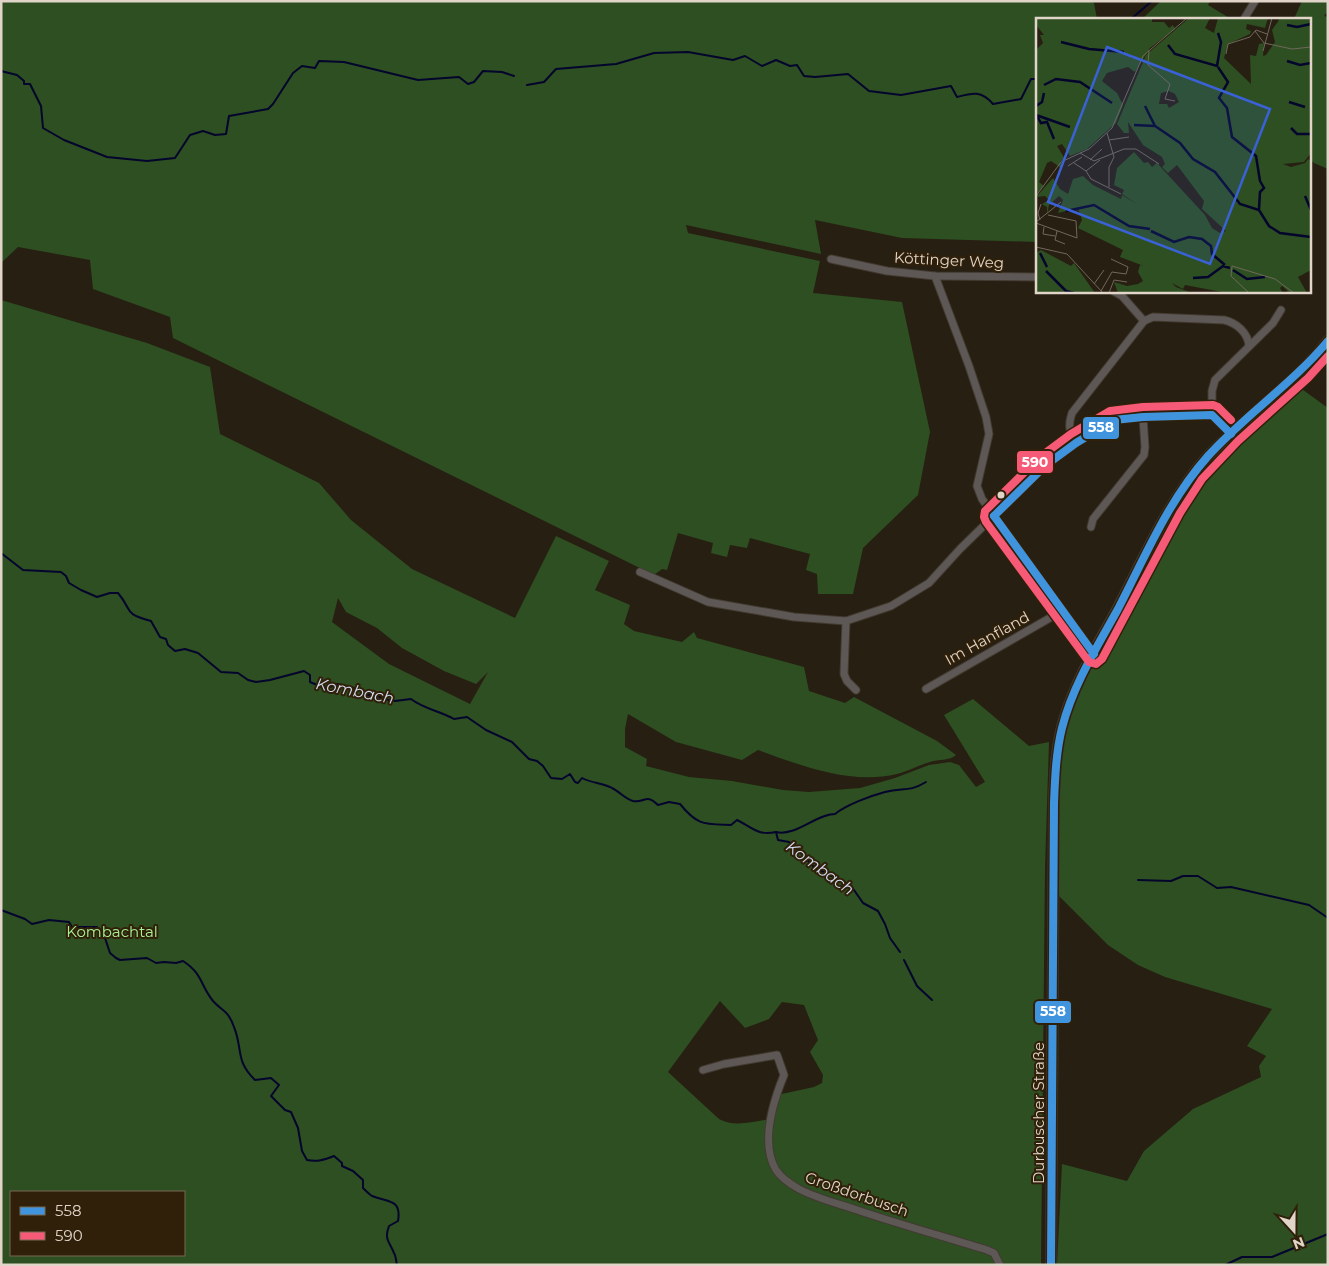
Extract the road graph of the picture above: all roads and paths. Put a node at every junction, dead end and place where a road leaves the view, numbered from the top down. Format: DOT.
graph roads {
  1 [pos="1254,1"];
  2 [pos="1245,18"];
  3 [pos="831,259"];
  4 [pos="935,276"];
  5 [pos="1036,277"];
  6 [pos="1115,292"];
  7 [pos="1281,310"];
  8 [pos="1144,321"];
  9 [pos="1328,341"];
  10 [pos="1249,346"];
  11 [pos="1212,416"];
  12 [pos="1143,417"];
  13 [pos="1231,434"];
  14 [pos="1076,443"];
  15 [pos="994,516"];
  16 [pos="1091,527"];
  17 [pos="640,572"];
  18 [pos="1062,611"];
  19 [pos="846,621"];
  20 [pos="1094,654"];
  21 [pos="926,689"];
  22 [pos="856,690"];
  23 [pos="703,1070"];
  24 [pos="1000,1265"];
  25 [pos="1052,1265"];
  1 -- 2 [label="street"];
  3 -- 4 [label="street, Köttinger Weg"];
  4 -- 5 [label="street, Köttinger Weg"];
  4 -- 15 [label="street"];
  6 -- 8 [label="street"];
  7 -- 10 [label="street"];
  8 -- 10 [label="street"];
  8 -- 14 [label="street"];
  9 -- 13 [label="main road, Durbuscher Straße"];
  10 -- 11 [label="street"];
  11 -- 12 [label="street"];
  11 -- 13 [label="street"];
  12 -- 14 [label="street"];
  12 -- 16 [label="street"];
  13 -- 20 [label="main road, Durbuscher Straße"];
  14 -- 15 [label="street"];
  15 -- 18 [label="street"];
  15 -- 19 [label="street"];
  17 -- 19 [label="street"];
  18 -- 20 [label="street"];
  18 -- 21 [label="street, Im Hanfland"];
  19 -- 22 [label="street"];
  20 -- 25 [label="main road, Durbuscher Straße"];
  23 -- 24 [label="street, Großdorbusch"];
}
